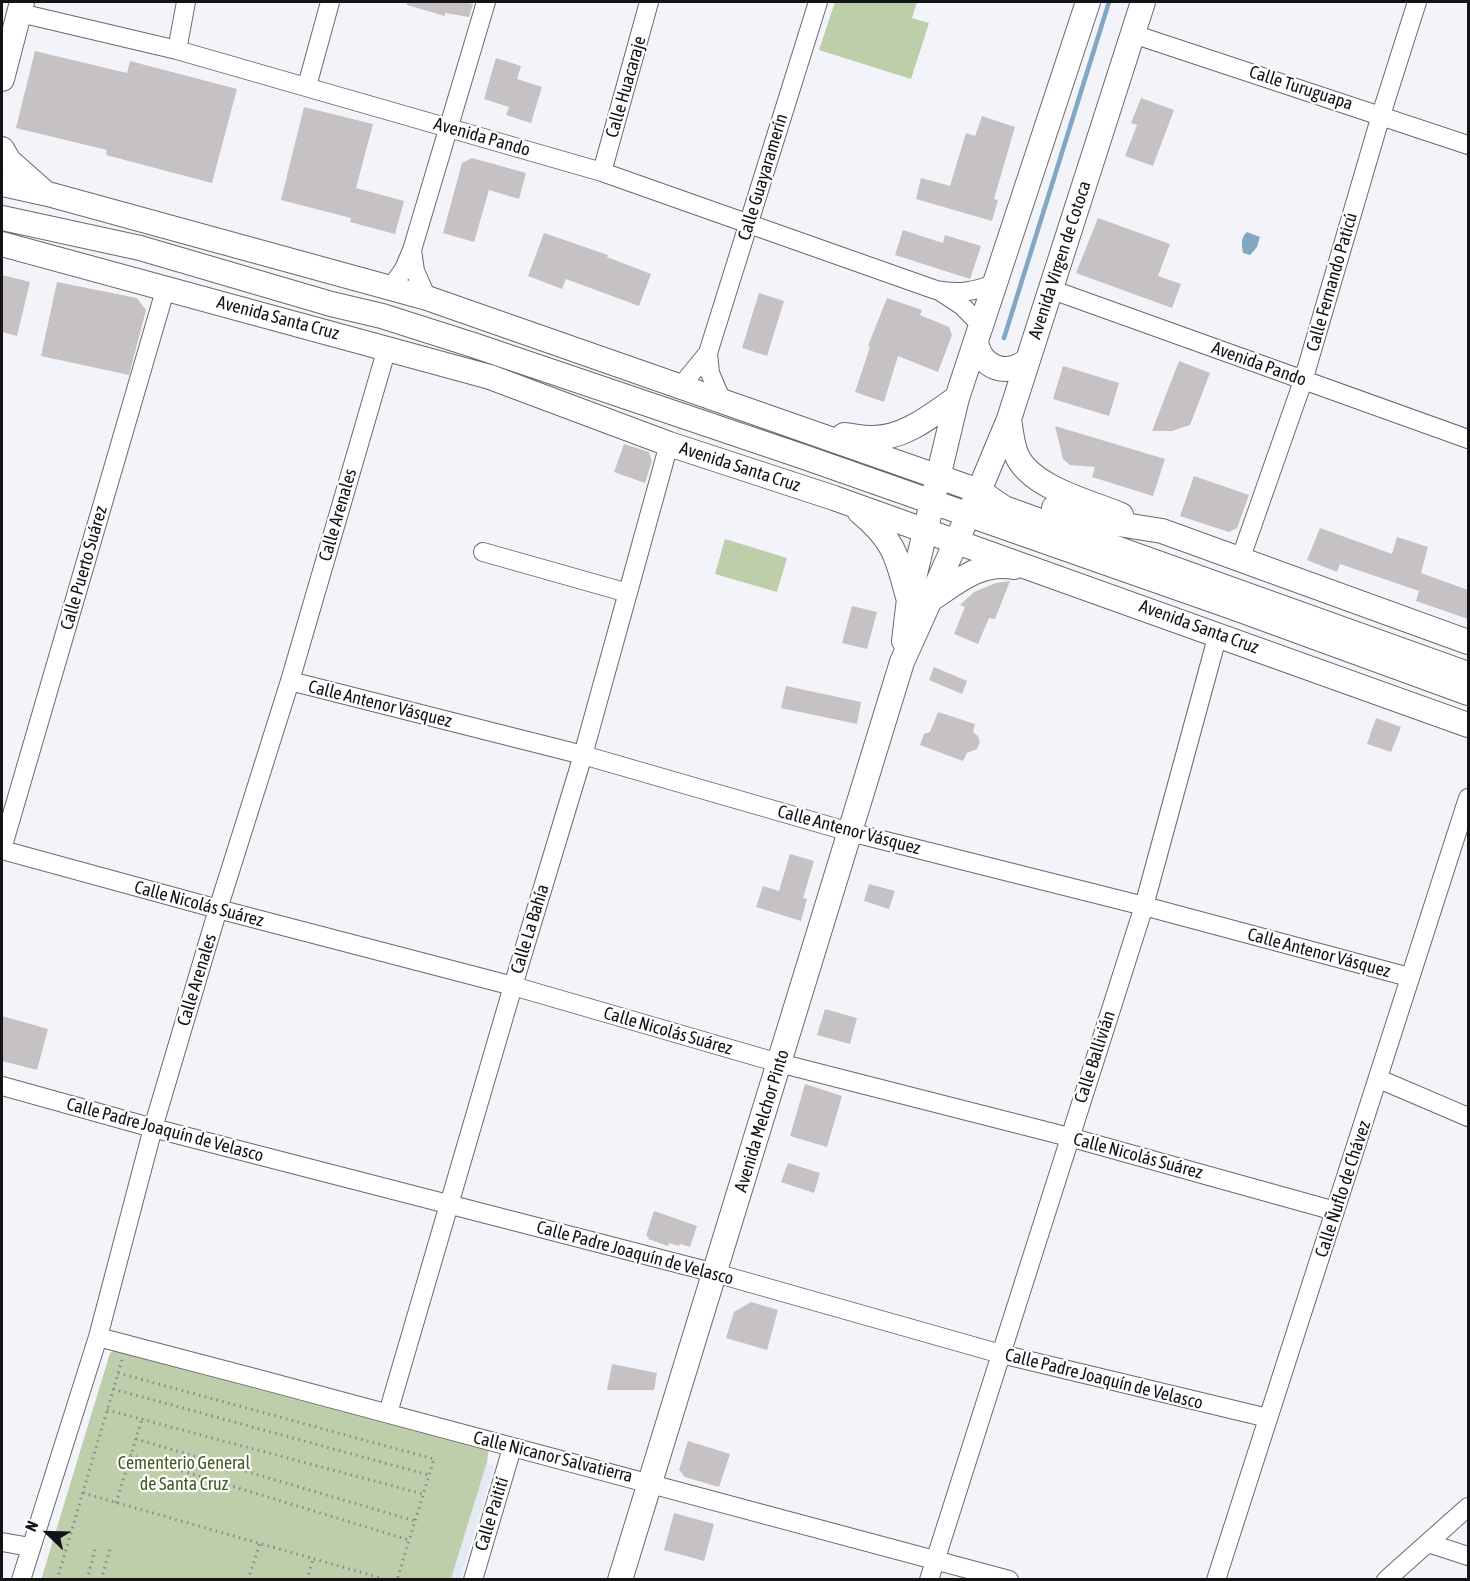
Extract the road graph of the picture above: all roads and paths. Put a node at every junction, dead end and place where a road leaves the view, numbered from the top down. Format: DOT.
graph roads {
  1 [pos="186,2"];
  2 [pos="330,2"];
  3 [pos="486,2"];
  4 [pos="650,2"];
  5 [pos="818,2"];
  6 [pos="1088,2"];
  7 [pos="1143,2"];
  8 [pos="1417,2"];
  9 [pos="21,7"];
  10 [pos="1133,34"];
  11 [pos="177,50"];
  12 [pos="2,79"];
  13 [pos="307,86"];
  14 [pos="1381,115"];
  15 [pos="450,127"];
  16 [pos="1468,145"];
  17 [pos="2,149"];
  18 [pos="602,172"];
  19 [pos="2,184"];
  20 [pos="48,195"];
  21 [pos="2,218"];
  22 [pos="749,224"];
  23 [pos="37,225"];
  24 [pos="2,243"];
  25 [pos="411,250"];
  26 [pos="995,283"];
  27 [pos="166,287"];
  28 [pos="390,289"];
  29 [pos="1050,289"];
  30 [pos="936,290"];
  31 [pos="427,298"];
  32 [pos="331,304"];
  33 [pos="979,334"];
  34 [pos="387,348"];
  35 [pos="708,353"];
  36 [pos="1028,360"];
  37 [pos="490,376"];
  38 [pos="1303,381"];
  39 [pos="681,386"];
  40 [pos="957,398"];
  41 [pos="721,399"];
  42 [pos="1009,419"];
  43 [pos="811,432"];
  44 [pos="1468,439"];
  45 [pos="669,444"];
  46 [pos="840,470"];
  47 [pos="755,472"];
  48 [pos="938,477"];
  49 [pos="979,491"];
  50 [pos="834,498"];
  51 [pos="932,502"];
  52 [pos="967,514"];
  53 [pos="925,530"];
  54 [pos="1162,531"];
  55 [pos="956,541"];
  56 [pos="1050,544"];
  57 [pos="483,552"];
  58 [pos="1240,560"];
  59 [pos="1038,570"];
  60 [pos="628,593"];
  61 [pos="1107,594"];
  62 [pos="919,599"];
  63 [pos="1218,634"];
  64 [pos="1468,642"];
  65 [pos="1468,674"];
  66 [pos="290,681"];
  67 [pos="1468,693"];
  68 [pos="1468,724"];
  69 [pos="583,755"];
  70 [pos="1468,798"];
  71 [pos="850,832"];
  72 [pos="2,850"];
  73 [pos="1144,906"];
  74 [pos="218,909"];
  75 [pos="1409,977"];
  76 [pos="513,986"];
  77 [pos="779,1064"];
  78 [pos="1379,1079"];
  79 [pos="2,1086"];
  80 [pos="1468,1117"];
  81 [pos="153,1128"];
  82 [pos="1069,1137"];
  83 [pos="450,1204"];
  84 [pos="1335,1211"];
  85 [pos="715,1273"];
  86 [pos="98,1336"];
  87 [pos="1001,1354"];
  88 [pos="123,1357"];
  89 [pos="118,1373"];
  90 [pos="113,1389"];
  91 [pos="107,1410"];
  92 [pos="388,1413"];
  93 [pos="1268,1418"];
  94 [pos="142,1419"];
  95 [pos="136,1439"];
  96 [pos="512,1448"];
  97 [pos="130,1455"];
  98 [pos="429,1475"];
  99 [pos="650,1482"];
  100 [pos="83,1493"];
  101 [pos="423,1494"];
  102 [pos="116,1503"];
  103 [pos="1468,1507"];
  104 [pos="415,1521"];
  105 [pos="409,1540"];
  106 [pos="2,1542"];
  107 [pos="260,1543"];
  108 [pos="1428,1543"];
  109 [pos="96,1546"];
  110 [pos="30,1547"];
  111 [pos="110,1549"];
  112 [pos="1468,1556"];
  113 [pos="313,1559"];
  114 [pos="935,1560"];
  115 [pos="21,1580"];
  116 [pos="57,1580"];
  117 [pos="87,1580"];
  118 [pos="100,1580"];
  119 [pos="248,1580"];
  120 [pos="307,1580"];
  121 [pos="388,1580"];
  122 [pos="397,1580"];
  123 [pos="473,1580"];
  124 [pos="620,1580"];
  125 [pos="929,1580"];
  126 [pos="1009,1580"];
  127 [pos="1216,1580"];
  128 [pos="1386,1580"];
  1 -- 11 [label="street"];
  2 -- 13 [label="street"];
  3 -- 15 [label="street"];
  4 -- 18 [label="street, Calle Huacaraje"];
  5 -- 22 [label="street, Calle Guayaramerín"];
  6 -- 26 [label="main road"];
  7 -- 10 [label="main road, Avenida Virgen de Cotoca"];
  8 -- 14 [label="street, Calle Fernando Paticú"];
  9 -- 11 [label="street, Avenida Pando"];
  9 -- 12 [label="main road"];
  10 -- 14 [label="street, Calle Turuguapa"];
  10 -- 29 [label="main road, Avenida Virgen de Cotoca"];
  11 -- 13 [label="street, Avenida Pando"];
  13 -- 15 [label="street, Avenida Pando"];
  14 -- 16 [label="street, Calle Turuguapa"];
  14 -- 38 [label="street, Calle Fernando Paticú"];
  15 -- 18 [label="street, Avenida Pando"];
  15 -- 25 [label="street"];
  17 -- 20 [label="main road"];
  18 -- 22 [label="street, Avenida Pando"];
  19 -- 20 [label="main road"];
  20 -- 28 [label="main road"];
  21 -- 23 [label="main road, Avenida Santa Cruz"];
  22 -- 30 [label="street, Avenida Pando"];
  22 -- 35 [label="street, Calle Guayaramerín"];
  23 -- 24 [label="main road"];
  23 -- 32 [label="main road, Avenida Santa Cruz"];
  24 -- 27 [label="main road, Avenida Santa Cruz"];
  25 -- 28 [label="street"];
  25 -- 31 [label="street"];
  26 -- 30 [label="street, Avenida Pando"];
  26 -- 33 [label="main road"];
  27 -- 34 [label="main road, Avenida Santa Cruz"];
  27 -- 72 [label="street, Calle Puerto Suárez"];
  28 -- 31 [label="main road"];
  29 -- 36 [label="main road, Avenida Virgen de Cotoca"];
  29 -- 38 [label="street, Avenida Pando"];
  30 -- 33 [label="street, Avenida Pando"];
  31 -- 39 [label="main road"];
  32 -- 37 [label="main road"];
  32 -- 46 [label="main road, Avenida Santa Cruz"];
  33 -- 36 [label="main road"];
  33 -- 40 [label="main road"];
  34 -- 37 [label="main road, Avenida Santa Cruz"];
  34 -- 66 [label="street, Calle Arenales"];
  35 -- 39 [label="street, Calle Guayaramerín"];
  35 -- 41 [label="street, Calle Guayaramerín"];
  36 -- 42 [label="main road, Avenida Virgen de Cotoca"];
  37 -- 45 [label="main road, Avenida Santa Cruz"];
  38 -- 44 [label="street, Avenida Pando"];
  38 -- 58 [label="street, Calle Fernando Paticú"];
  39 -- 41 [label="main road"];
  40 -- 43 [label="main road"];
  40 -- 48 [label="main road"];
  41 -- 43 [label="main road"];
  42 -- 49 [label="main road, Avenida Virgen de Cotoca"];
  42 -- 54 [label="main road"];
  43 -- 48 [label="main road"];
  45 -- 47 [label="main road, Avenida Santa Cruz"];
  45 -- 60 [label="street, Calle La Bahía"];
  46 -- 47 [label="main road"];
  46 -- 51 [label="main road, Avenida Santa Cruz"];
  47 -- 50 [label="main road, Avenida Santa Cruz"];
  48 -- 49 [label="main road"];
  48 -- 51 [label="main road"];
  49 -- 52 [label="main road, Avenida Virgen de Cotoca"];
  49 -- 54 [label="main road"];
  49 -- 65 [label="main road"];
  50 -- 53 [label="main road, Avenida Santa Cruz"];
  50 -- 62 [label="main road"];
  51 -- 52 [label="main road, Avenida Santa Cruz"];
  51 -- 53 [label="main road, Avenida Melchor Pinto"];
  52 -- 55 [label="main road, Avenida Melchor Pinto"];
  52 -- 56 [label="main road, Avenida Santa Cruz"];
  53 -- 55 [label="main road, Avenida Santa Cruz"];
  53 -- 62 [label="main road, Avenida Melchor Pinto"];
  54 -- 58 [label="main road"];
  55 -- 59 [label="main road, Avenida Santa Cruz"];
  55 -- 62 [label="main road, Avenida Melchor Pinto"];
  56 -- 61 [label="main road"];
  56 -- 67 [label="main road, Avenida Santa Cruz"];
  57 -- 60 [label="street"];
  58 -- 64 [label="main road"];
  59 -- 61 [label="main road, Avenida Santa Cruz"];
  59 -- 62 [label="main road"];
  60 -- 69 [label="street, Calle La Bahía"];
  61 -- 63 [label="main road, Avenida Santa Cruz"];
  62 -- 71 [label="main road, Avenida Melchor Pinto"];
  63 -- 68 [label="main road, Avenida Santa Cruz"];
  63 -- 73 [label="street, Calle Ballivián"];
  66 -- 69 [label="street, Calle Antenor Vásquez"];
  66 -- 74 [label="street, Calle Arenales"];
  69 -- 71 [label="street, Calle Antenor Vásquez"];
  69 -- 76 [label="street, Calle La Bahía"];
  70 -- 75 [label="street, Calle Ñuflo de Chávez"];
  71 -- 73 [label="street, Calle Antenor Vásquez"];
  71 -- 77 [label="main road, Avenida Melchor Pinto"];
  72 -- 74 [label="street, Calle Nicolás Suárez"];
  73 -- 75 [label="street, Calle Antenor Vásquez"];
  73 -- 82 [label="street, Calle Ballivián"];
  74 -- 76 [label="street, Calle Nicolás Suárez"];
  74 -- 81 [label="street, Calle Arenales"];
  75 -- 78 [label="street, Calle Ñuflo de Chávez"];
  76 -- 77 [label="street, Calle Nicolás Suárez"];
  76 -- 83 [label="street, Calle La Bahía"];
  77 -- 82 [label="street, Calle Nicolás Suárez"];
  77 -- 85 [label="main road, Avenida Melchor Pinto"];
  78 -- 80 [label="street"];
  78 -- 84 [label="street, Calle Ñuflo de Chávez"];
  79 -- 81 [label="street, Calle Padre Joaquín de Velasco"];
  81 -- 83 [label="street, Calle Padre Joaquín de Velasco"];
  81 -- 86 [label="street, Calle Arenales"];
  82 -- 84 [label="street, Calle Nicolás Suárez"];
  82 -- 87 [label="street, Calle Ballivián"];
  83 -- 85 [label="street, Calle Padre Joaquín de Velasco"];
  83 -- 92 [label="street, Calle La Bahía"];
  84 -- 93 [label="street, Calle Ñuflo de Chávez"];
  85 -- 87 [label="street, Calle Padre Joaquín de Velasco"];
  85 -- 99 [label="main road, Avenida Melchor Pinto"];
  86 -- 92 [label="street, Calle Nicanor Salvatierra"];
  86 -- 110 [label="street, Calle Arenales"];
  87 -- 93 [label="street, Calle Padre Joaquín de Velasco"];
  87 -- 114 [label="street, Calle Ballivián"];
  88 -- 89 [label="path"];
  89 -- 90 [label="path"];
  89 -- 98 [label="path"];
  90 -- 91 [label="path"];
  90 -- 98 [label="path"];
  91 -- 94 [label="path"];
  91 -- 100 [label="path"];
  92 -- 96 [label="street, Calle Nicanor Salvatierra"];
  93 -- 127 [label="street, Calle Ñuflo de Chávez"];
  94 -- 95 [label="path"];
  94 -- 101 [label="path"];
  95 -- 97 [label="path"];
  95 -- 104 [label="path"];
  96 -- 99 [label="street, Calle Nicanor Salvatierra"];
  96 -- 123 [label="street, Calle Paitití"];
  97 -- 102 [label="path"];
  97 -- 105 [label="path"];
  98 -- 101 [label="path"];
  99 -- 114 [label="street, Calle Nicanor Salvatierra"];
  99 -- 124 [label="main road, Avenida Melchor Pinto"];
  100 -- 102 [label="path"];
  100 -- 116 [label="path"];
  101 -- 104 [label="path"];
  102 -- 107 [label="path"];
  103 -- 108 [label="street"];
  104 -- 105 [label="path"];
  105 -- 122 [label="path"];
  106 -- 110 [label="street"];
  107 -- 113 [label="path"];
  107 -- 119 [label="path"];
  108 -- 112 [label="street"];
  108 -- 128 [label="street"];
  109 -- 117 [label="path"];
  110 -- 115 [label="street, Calle Arenales"];
  111 -- 118 [label="path"];
  113 -- 120 [label="path"];
  113 -- 121 [label="path"];
  114 -- 125 [label="street, Calle Ballivián"];
  114 -- 126 [label="street, Calle Nicanor Salvatierra"];
}
